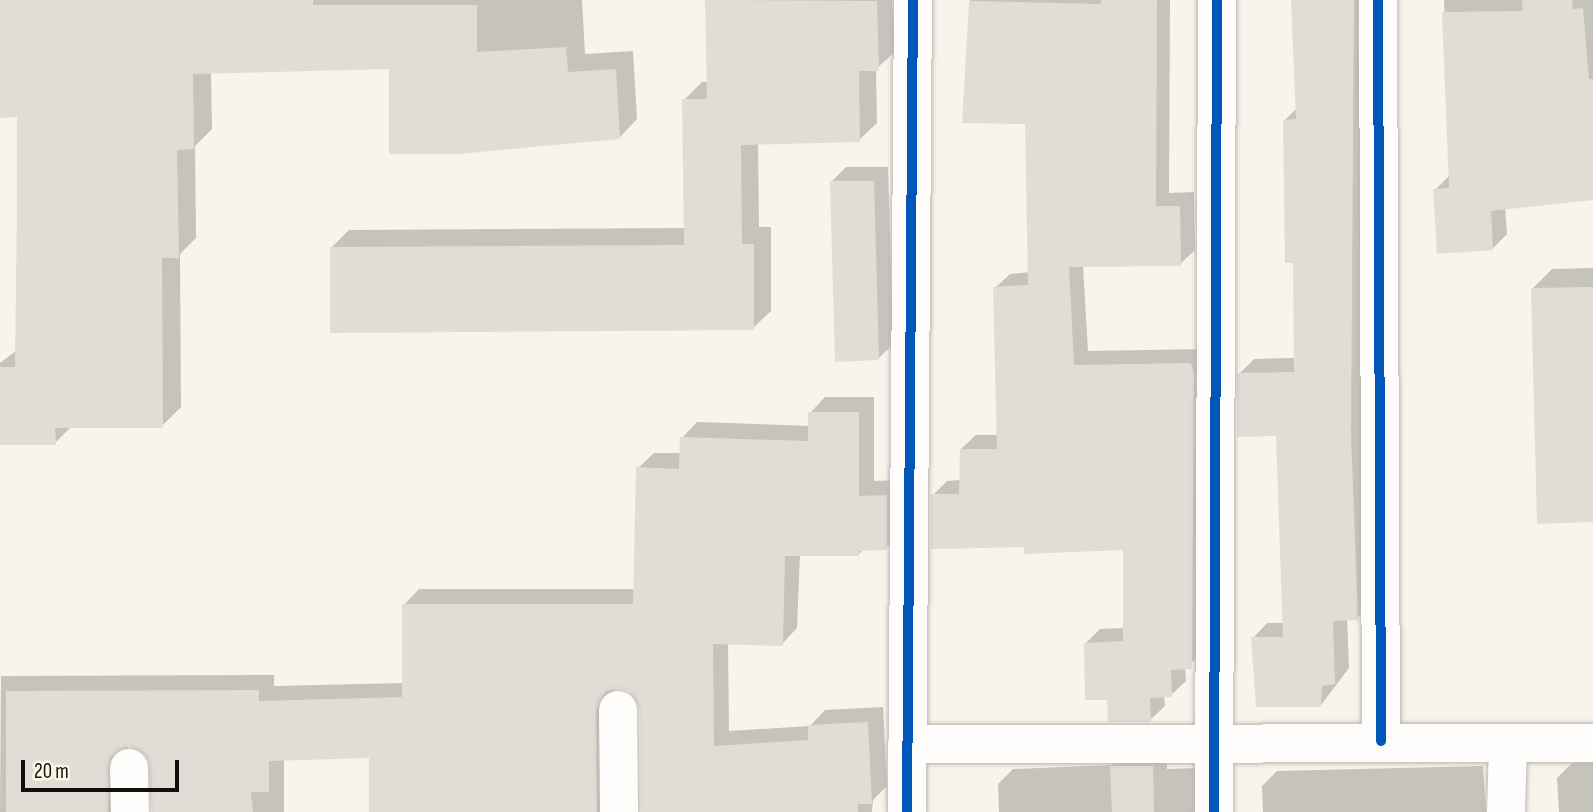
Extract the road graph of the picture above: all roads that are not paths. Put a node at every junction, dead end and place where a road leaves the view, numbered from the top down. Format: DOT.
graph roads {
  1 [pos="913,0"];
  2 [pos="1217,0"];
  3 [pos="1378,0"];
  4 [pos="618,710"];
  5 [pos="1381,741"];
  6 [pos="1214,743"];
  7 [pos="1508,743"];
  8 [pos="1593,743"];
  9 [pos="907,744"];
  10 [pos="130,768"];
  11 [pos="130,812"];
  12 [pos="619,812"];
  13 [pos="907,812"];
  14 [pos="1214,812"];
  15 [pos="1506,812"];
  1 -- 9 [label="street"];
  2 -- 6 [label="street"];
  3 -- 5 [label="street"];
  4 -- 12 [label="street"];
  5 -- 6 [label="street"];
  5 -- 7 [label="street"];
  6 -- 9 [label="street"];
  6 -- 14 [label="street"];
  7 -- 8 [label="street"];
  7 -- 15 [label="street"];
  9 -- 13 [label="street"];
  10 -- 11 [label="street"];
}
